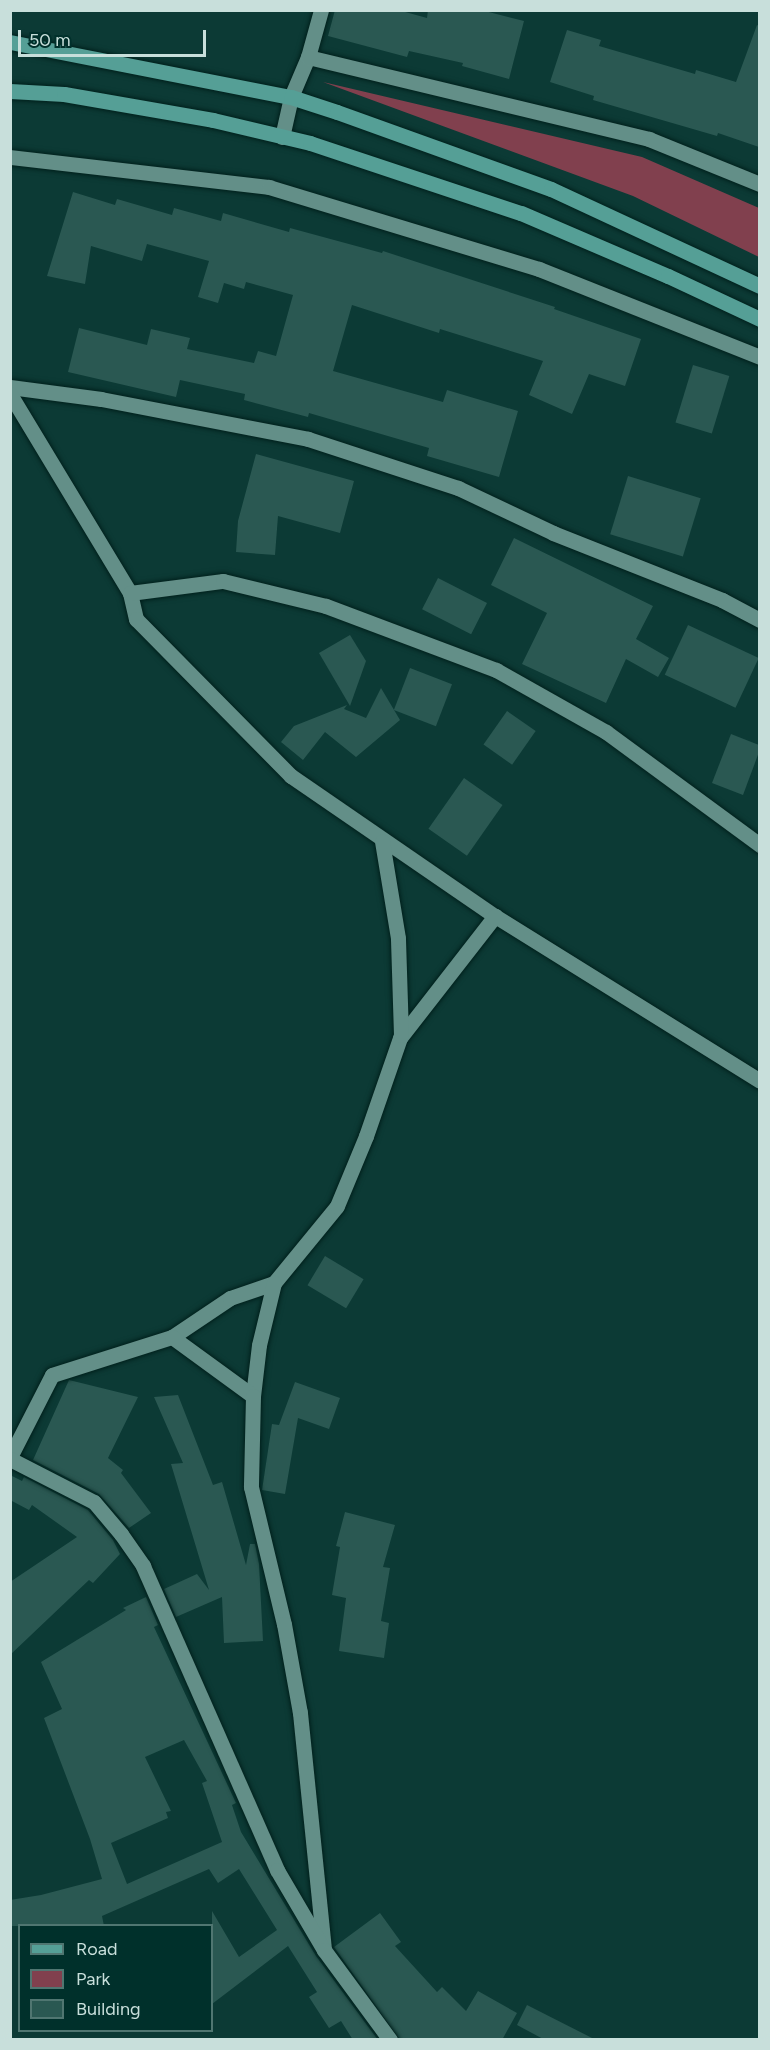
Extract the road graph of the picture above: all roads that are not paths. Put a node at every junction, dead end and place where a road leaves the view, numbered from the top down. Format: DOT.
graph roads {
  1 [pos="321,10"];
  2 [pos="10,42"];
  3 [pos="308,57"];
  4 [pos="10,91"];
  5 [pos="291,97"];
  6 [pos="282,137"];
  7 [pos="10,157"];
  8 [pos="759,184"];
  9 [pos="759,286"];
  10 [pos="759,319"];
  11 [pos="759,357"];
  12 [pos="10,387"];
  13 [pos="10,394"];
  14 [pos="130,593"];
  15 [pos="759,620"];
  16 [pos="382,841"];
  17 [pos="759,844"];
  18 [pos="495,916"];
  19 [pos="400,1038"];
  20 [pos="759,1081"];
  21 [pos="274,1282"];
  22 [pos="171,1337"];
  23 [pos="253,1396"];
  24 [pos="10,1458"];
  25 [pos="324,1950"];
  26 [pos="390,2040"];
  1 -- 3 [label="street"];
  2 -- 5 [label="main road"];
  3 -- 5 [label="street"];
  3 -- 8 [label="street"];
  4 -- 6 [label="main road"];
  5 -- 6 [label="street"];
  5 -- 9 [label="main road"];
  6 -- 10 [label="main road"];
  7 -- 11 [label="street"];
  12 -- 15 [label="street"];
  13 -- 14 [label="street"];
  14 -- 16 [label="street"];
  14 -- 17 [label="street"];
  16 -- 18 [label="street"];
  16 -- 19 [label="street"];
  18 -- 19 [label="street"];
  18 -- 20 [label="street"];
  19 -- 21 [label="street"];
  21 -- 22 [label="street"];
  21 -- 23 [label="street"];
  22 -- 23 [label="street"];
  22 -- 24 [label="street"];
  23 -- 25 [label="street"];
  24 -- 25 [label="street"];
  25 -- 26 [label="street"];
}
